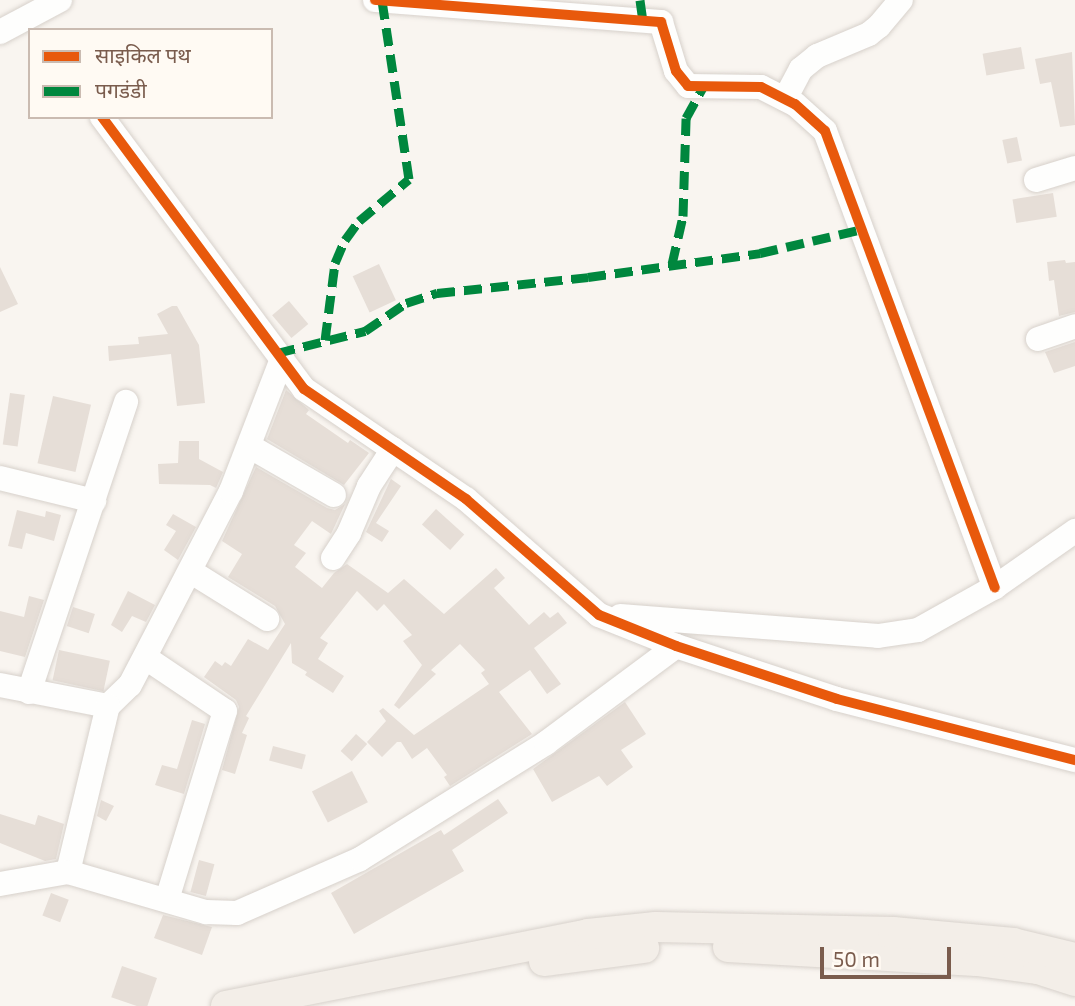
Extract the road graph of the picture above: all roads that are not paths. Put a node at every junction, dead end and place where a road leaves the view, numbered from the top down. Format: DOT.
graph roads {
  1 [pos="60,0"];
  2 [pos="375,0"];
  3 [pos="901,0"];
  4 [pos="26,16"];
  5 [pos="0,33"];
  6 [pos="785,99"];
  7 [pos="103,119"];
  8 [pos="1075,168"];
  9 [pos="1035,180"];
  10 [pos="1075,326"];
  11 [pos="1038,339"];
  12 [pos="282,359"];
  13 [pos="126,402"];
  14 [pos="249,446"];
  15 [pos="393,449"];
  16 [pos="0,478"];
  17 [pos="334,495"];
  18 [pos="94,501"];
  19 [pos="1075,531"];
  20 [pos="333,558"];
  21 [pos="190,571"];
  22 [pos="995,587"];
  23 [pos="599,614"];
  24 [pos="267,619"];
  25 [pos="676,646"];
  26 [pos="146,658"];
  27 [pos="0,685"];
  28 [pos="29,692"];
  29 [pos="108,706"];
  30 [pos="1075,760"];
  31 [pos="68,872"];
  32 [pos="0,884"];
  33 [pos="167,899"];
  34 [pos="1075,958"];
  35 [pos="1075,981"];
  36 [pos="226,1006"];
  37 [pos="330,1006"];
  1 -- 4 [label="street"];
  2 -- 6 [label="street"];
  3 -- 6 [label="street"];
  4 -- 5 [label="street"];
  6 -- 22 [label="street"];
  7 -- 12 [label="street"];
  8 -- 9 [label="street"];
  10 -- 11 [label="street"];
  12 -- 14 [label="street"];
  12 -- 15 [label="street"];
  13 -- 18 [label="street"];
  14 -- 17 [label="street"];
  14 -- 21 [label="street"];
  15 -- 20 [label="street"];
  15 -- 23 [label="street"];
  16 -- 18 [label="street"];
  18 -- 28 [label="street"];
  19 -- 22 [label="street"];
  21 -- 24 [label="street"];
  21 -- 26 [label="street"];
  22 -- 23 [label="street"];
  23 -- 25 [label="street"];
  25 -- 30 [label="street"];
  25 -- 33 [label="street"];
  26 -- 29 [label="street"];
  26 -- 33 [label="street"];
  27 -- 28 [label="street"];
  28 -- 29 [label="street"];
  29 -- 31 [label="street"];
  31 -- 32 [label="street"];
  31 -- 33 [label="street"];
  34 -- 36 [label="main road"];
  35 -- 37 [label="main road"];
}
